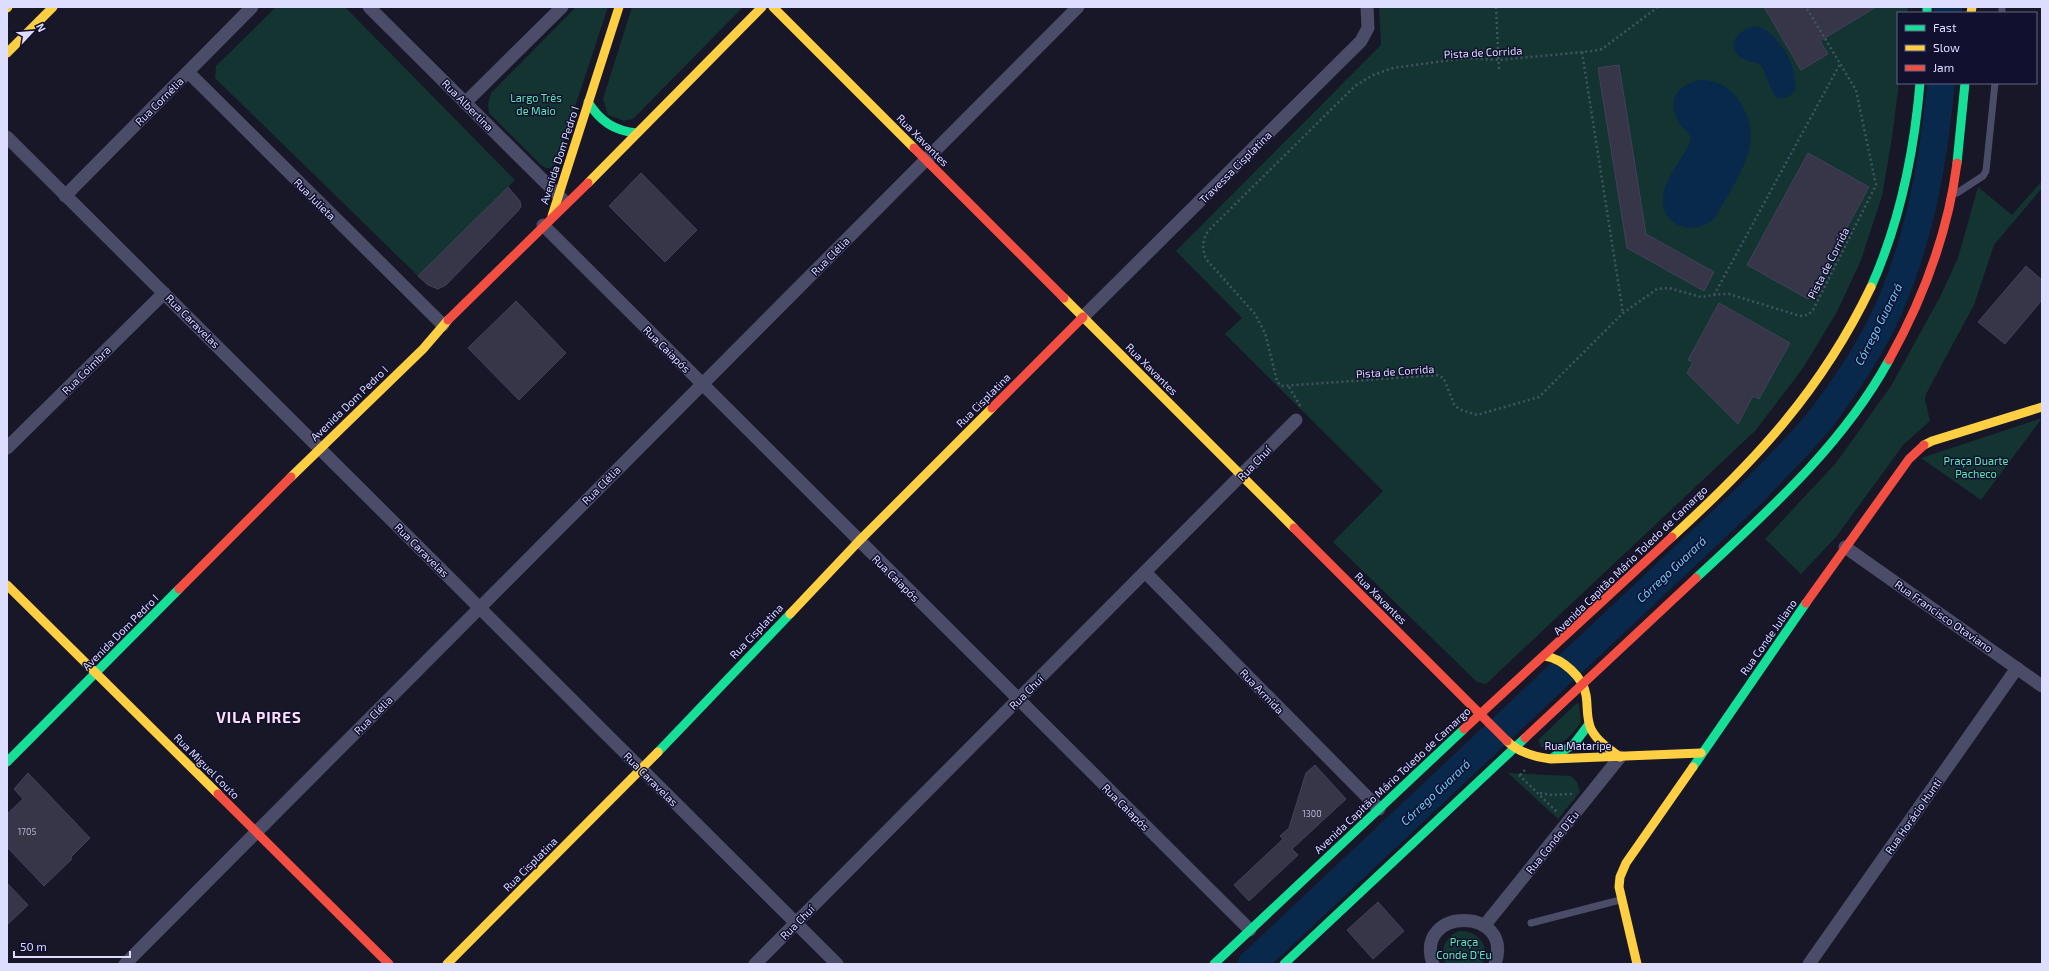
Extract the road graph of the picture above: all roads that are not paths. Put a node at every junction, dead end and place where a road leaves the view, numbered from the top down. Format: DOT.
graph roads {
  1 [pos="53,7"];
  2 [pos="252,7"];
  3 [pos="369,7"];
  4 [pos="562,7"];
  5 [pos="619,7"];
  6 [pos="762,7"];
  7 [pos="773,7"];
  8 [pos="1078,7"];
  9 [pos="1367,7"];
  10 [pos="7,54"];
  11 [pos="188,72"];
  12 [pos="1920,84"];
  13 [pos="1965,84"];
  14 [pos="1995,84"];
  15 [pos="588,102"];
  16 [pos="465,103"];
  17 [pos="637,133"];
  18 [pos="7,137"];
  19 [pos="925,160"];
  20 [pos="65,196"];
  21 [pos="1951,197"];
  22 [pos="563,200"];
  23 [pos="548,221"];
  24 [pos="164,293"];
  25 [pos="1084,317"];
  26 [pos="443,326"];
  27 [pos="702,384"];
  28 [pos="2042,407"];
  29 [pos="1296,420"];
  30 [pos="7,448"];
  31 [pos="320,449"];
  32 [pos="1242,476"];
  33 [pos="859,541"];
  34 [pos="1846,547"];
  35 [pos="1145,572"];
  36 [pos="7,585"];
  37 [pos="480,608"];
  38 [pos="1545,656"];
  39 [pos="2017,668"];
  40 [pos="97,672"];
  41 [pos="1580,681"];
  42 [pos="2042,686"];
  43 [pos="1018,699"];
  44 [pos="1480,714"];
  45 [pos="1589,724"];
  46 [pos="1514,748"];
  47 [pos="1701,754"];
  48 [pos="1620,758"];
  49 [pos="1551,759"];
  50 [pos="7,762"];
  51 [pos="641,769"];
  52 [pos="1379,809"];
  53 [pos="256,832"];
  54 [pos="1620,900"];
  55 [pos="796,923"];
  56 [pos="1531,923"];
  57 [pos="1484,926"];
  58 [pos="1250,930"];
  59 [pos="125,964"];
  60 [pos="389,964"];
  61 [pos="447,964"];
  62 [pos="755,964"];
  63 [pos="837,964"];
  64 [pos="1214,964"];
  65 [pos="1284,964"];
  66 [pos="1433,964"];
  67 [pos="1495,964"];
  68 [pos="1637,964"];
  69 [pos="1809,964"];
  1 -- 10 [label="street"];
  2 -- 11 [label="street, Rua Cornélia"];
  3 -- 16 [label="street, Rua Albertina"];
  4 -- 16 [label="street"];
  5 -- 15 [label="street, Avenida Dom Pedro I"];
  6 -- 17 [label="street"];
  7 -- 19 [label="street, Rua Xavantes"];
  8 -- 19 [label="street, Rua Clélia"];
  9 -- 25 [label="street, Travessa Cisplatina"];
  11 -- 20 [label="street, Rua Cornélia"];
  11 -- 26 [label="street, Rua Julieta"];
  12 -- 38 [label="street, Avenida Capitão Mário Toledo de Camargo"];
  13 -- 21 [label="street"];
  14 -- 21 [label="lane"];
  15 -- 17 [label="street"];
  15 -- 22 [label="street, Avenida Dom Pedro I"];
  16 -- 22 [label="street, Rua Albertina"];
  17 -- 22 [label="street"];
  18 -- 20 [label="street, Rua Caravelas"];
  19 -- 25 [label="street, Rua Xavantes"];
  19 -- 27 [label="street, Rua Clélia"];
  20 -- 24 [label="street, Rua Caravelas"];
  21 -- 41 [label="street"];
  22 -- 23 [label="street, Avenida Dom Pedro I"];
  23 -- 26 [label="street, Avenida Dom Pedro I"];
  23 -- 27 [label="street, Rua Caiapós"];
  24 -- 30 [label="street, Rua Coimbra"];
  24 -- 31 [label="street, Rua Caravelas"];
  25 -- 32 [label="street, Rua Xavantes"];
  25 -- 33 [label="street, Rua Cisplatina"];
  26 -- 31 [label="street, Avenida Dom Pedro I"];
  27 -- 33 [label="street, Rua Caiapós"];
  27 -- 37 [label="street, Rua Clélia"];
  28 -- 34 [label="street, Rua Conde Juliano"];
  29 -- 32 [label="street, Rua Chuí"];
  31 -- 37 [label="street, Rua Caravelas"];
  31 -- 40 [label="street, Avenida Dom Pedro I"];
  32 -- 35 [label="street, Rua Chuí"];
  32 -- 44 [label="street, Rua Xavantes"];
  33 -- 43 [label="street, Rua Caiapós"];
  33 -- 51 [label="street, Rua Cisplatina"];
  34 -- 39 [label="street, Rua Francisco Otaviano"];
  34 -- 47 [label="street, Rua Conde Juliano"];
  35 -- 43 [label="street, Rua Chuí"];
  35 -- 52 [label="street, Rua Armida"];
  36 -- 40 [label="street, Rua Miguel Couto"];
  37 -- 51 [label="street, Rua Caravelas"];
  37 -- 53 [label="street, Rua Clélia"];
  38 -- 41 [label="street"];
  38 -- 44 [label="street, Avenida Capitão Mário Toledo de Camargo"];
  39 -- 42 [label="street, Rua Francisco Otaviano"];
  39 -- 69 [label="street, Rua Horácio Hunti"];
  40 -- 50 [label="street, Avenida Dom Pedro I"];
  40 -- 53 [label="street, Rua Miguel Couto"];
  41 -- 45 [label="street, Rua Mataripe"];
  41 -- 46 [label="street"];
  43 -- 55 [label="street, Rua Chuí"];
  43 -- 58 [label="street, Rua Caiapós"];
  44 -- 46 [label="street, Rua Xavantes"];
  44 -- 52 [label="street, Avenida Capitão Mário Toledo de Camargo"];
  45 -- 48 [label="street, Rua Mataripe"];
  45 -- 49 [label="street"];
  46 -- 49 [label="street, Rua Mataripe"];
  46 -- 65 [label="street"];
  47 -- 48 [label="street, Rua Mataripe"];
  47 -- 54 [label="street, Rua Conde Juliano"];
  48 -- 49 [label="street, Rua Mataripe"];
  48 -- 57 [label="street, Rua Conde D'Eu"];
  51 -- 55 [label="street, Rua Caravelas"];
  51 -- 61 [label="street, Rua Cisplatina"];
  52 -- 58 [label="street, Avenida Capitão Mário Toledo de Camargo"];
  53 -- 59 [label="street, Rua Clélia"];
  53 -- 60 [label="street, Rua Miguel Couto"];
  54 -- 56 [label="lane"];
  54 -- 68 [label="street, Rua Conde Juliano"];
  55 -- 62 [label="street, Rua Chuí"];
  55 -- 63 [label="street, Rua Caravelas"];
  57 -- 66 [label="street"];
  57 -- 67 [label="street"];
  58 -- 64 [label="street, Avenida Capitão Mário Toledo de Camargo"];
}
